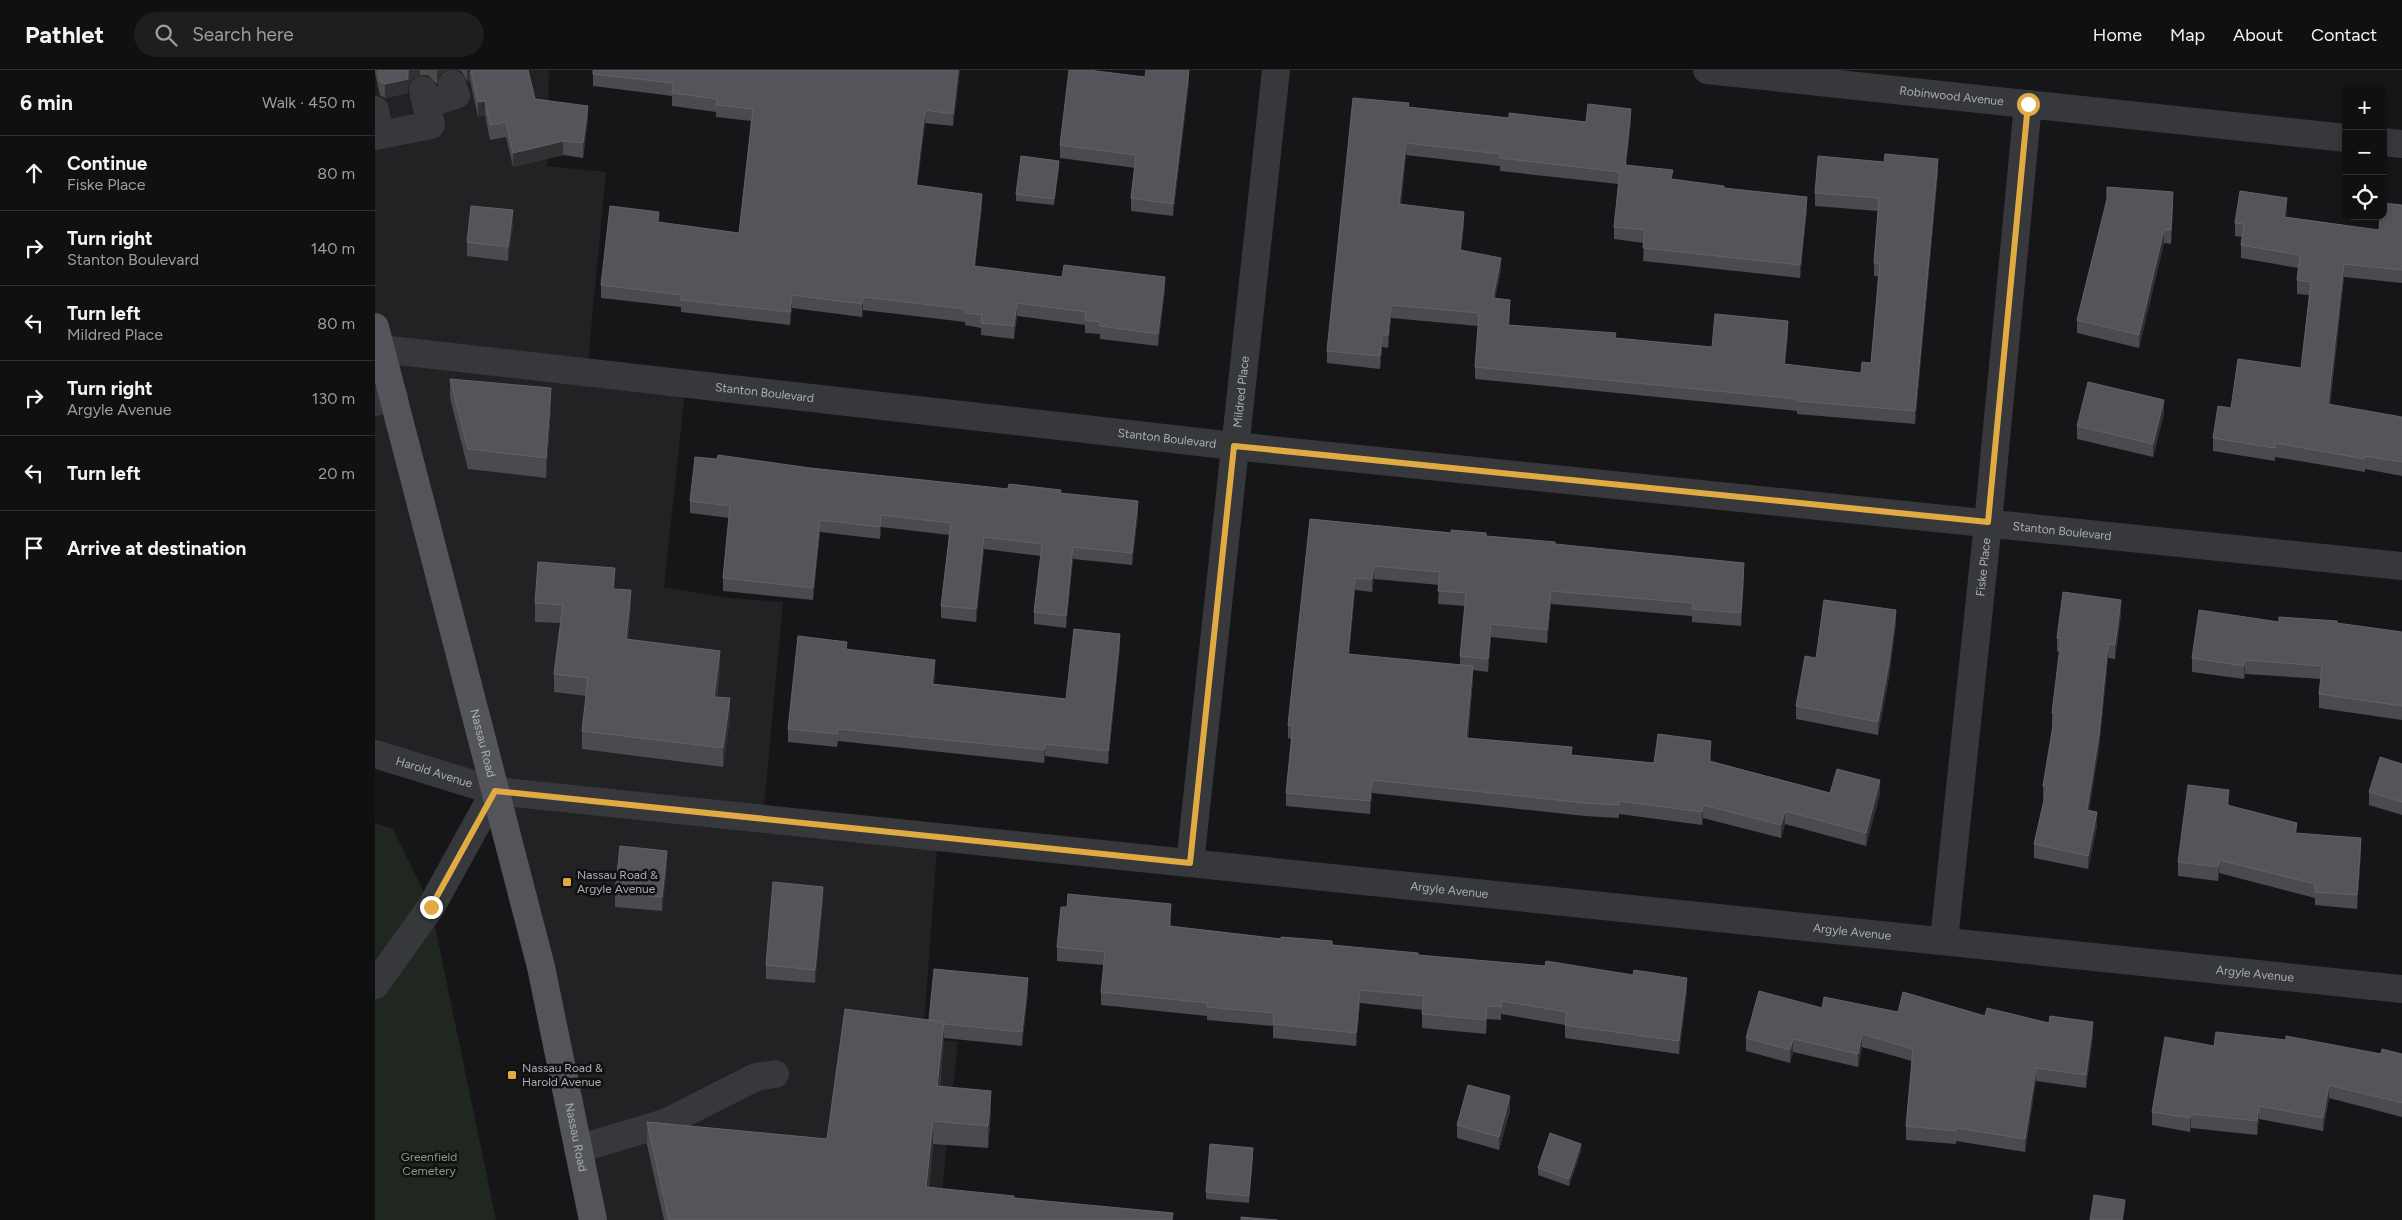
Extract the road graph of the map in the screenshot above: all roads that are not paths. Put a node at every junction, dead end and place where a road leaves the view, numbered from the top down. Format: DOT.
graph roads {
  1 [pos="1276,70"];
  2 [pos="1707,70"];
  3 [pos="453,84"];
  4 [pos="2028,104"];
  5 [pos="377,127"];
  6 [pos="2342,138"];
  7 [pos="2387,142"];
  8 [pos="2402,144"];
  9 [pos="378,338"];
  10 [pos="384,400"];
  11 [pos="1234,446"];
  12 [pos="1988,522"];
  13 [pos="2402,566"];
  14 [pos="375,754"];
  15 [pos="495,791"];
  16 [pos="1190,863"];
  17 [pos="1944,940"];
  18 [pos="375,985"];
  19 [pos="2402,989"];
  20 [pos="775,1074"];
  21 [pos="578,1148"];
  22 [pos="593,1220"];
  1 -- 11 [label="street, Mildred Place"];
  2 -- 4 [label="street, Robinwood Avenue"];
  3 -- 5 [label="street"];
  4 -- 6 [label="street, Robinwood Avenue"];
  4 -- 12 [label="street, Fiske Place"];
  7 -- 8 [label="street"];
  9 -- 10 [label="main road, Nassau Road"];
  9 -- 11 [label="street, Stanton Boulevard"];
  10 -- 15 [label="main road, Nassau Road"];
  11 -- 12 [label="street, Stanton Boulevard"];
  11 -- 16 [label="street, Mildred Place"];
  12 -- 13 [label="street, Stanton Boulevard"];
  12 -- 17 [label="street, Fiske Place"];
  14 -- 15 [label="street, Harold Avenue"];
  15 -- 16 [label="street, Argyle Avenue"];
  15 -- 18 [label="street"];
  15 -- 21 [label="main road, Nassau Road"];
  16 -- 17 [label="street, Argyle Avenue"];
  17 -- 19 [label="street, Argyle Avenue"];
  20 -- 21 [label="street"];
  21 -- 22 [label="main road, Nassau Road"];
}
